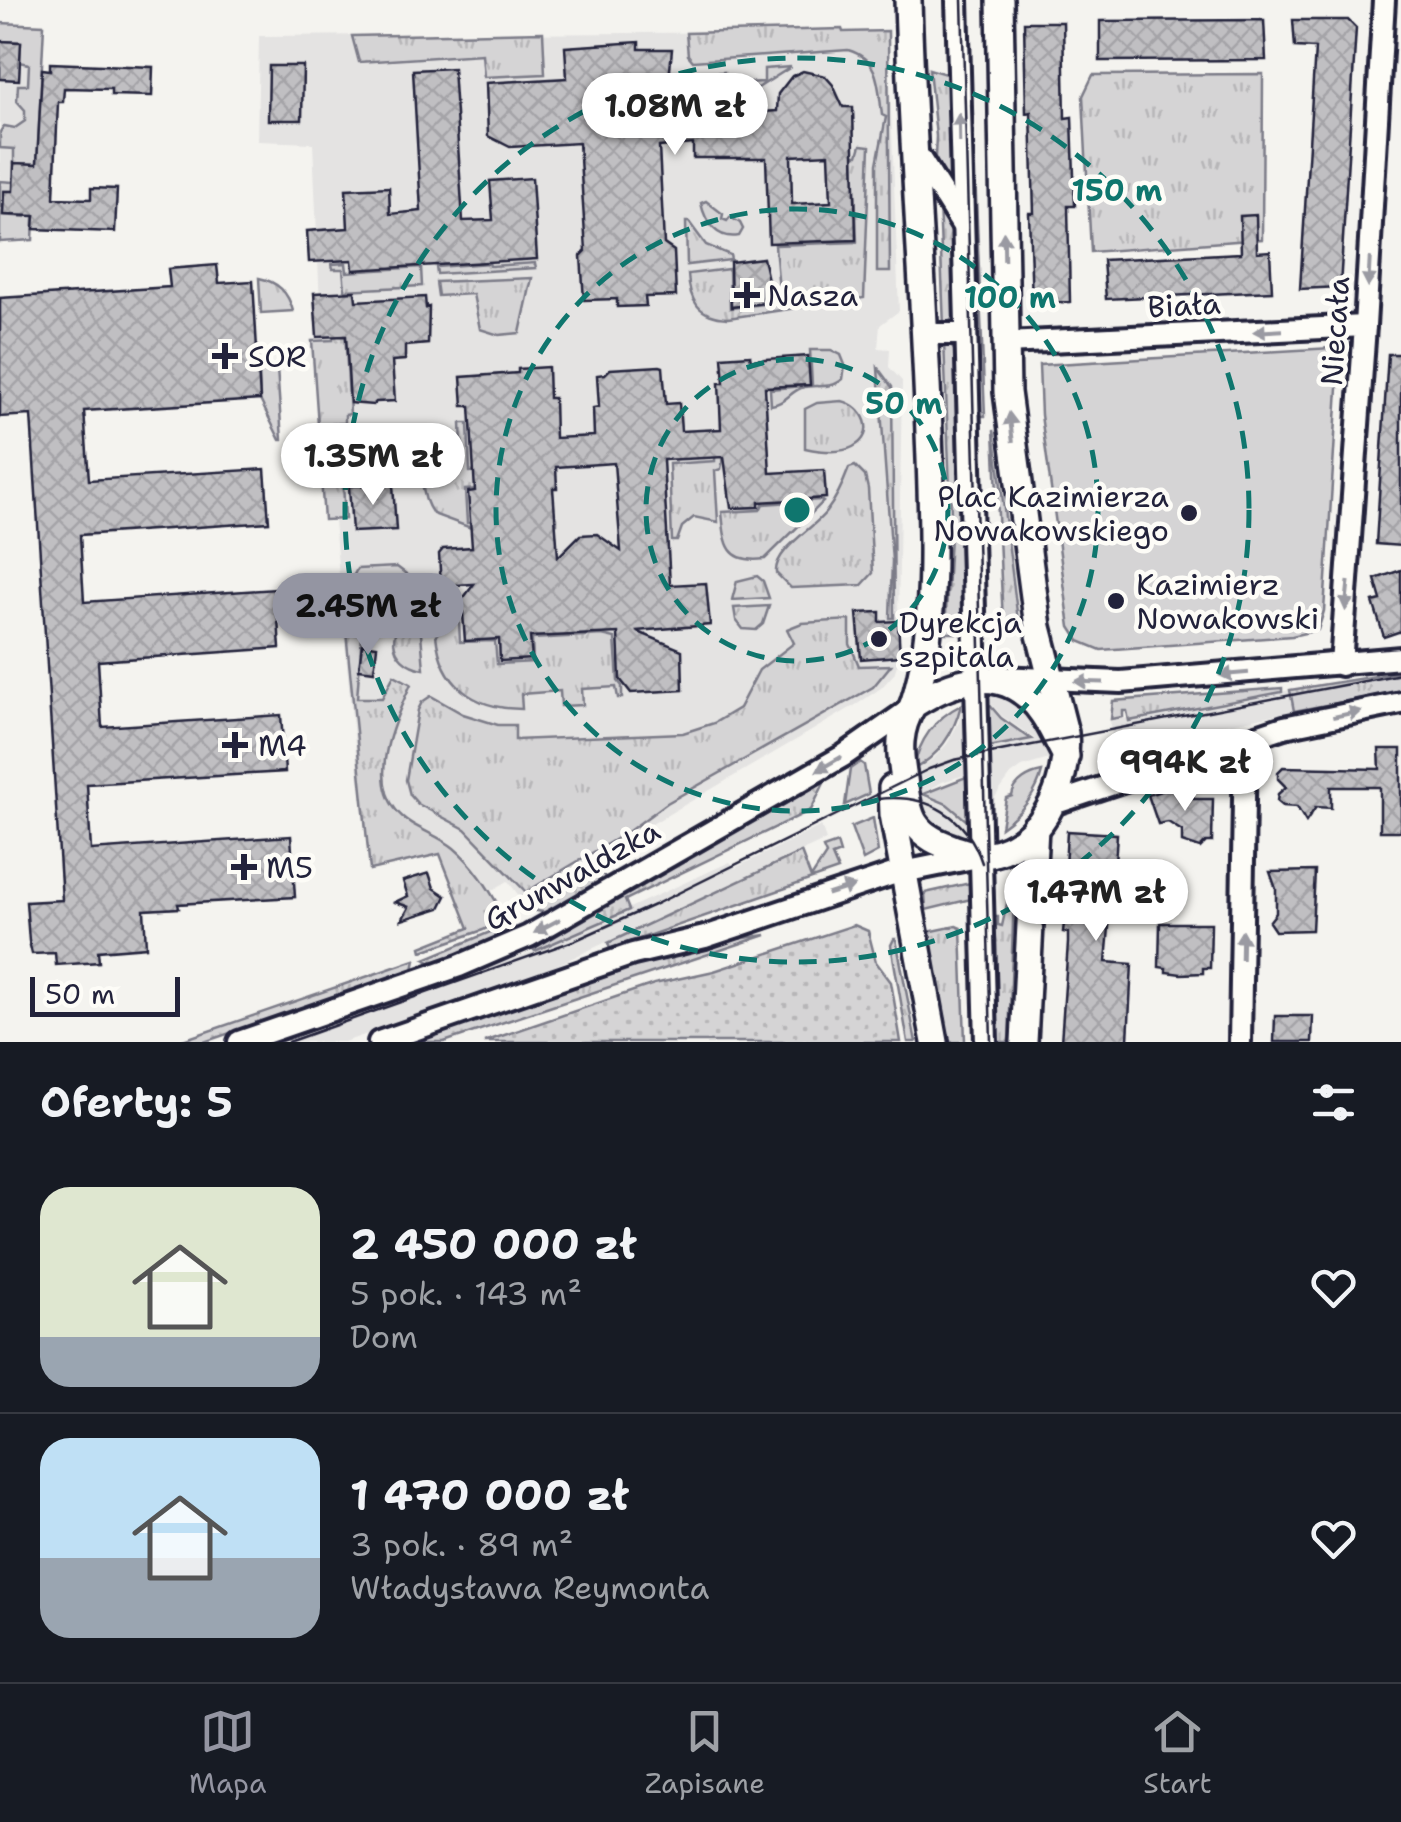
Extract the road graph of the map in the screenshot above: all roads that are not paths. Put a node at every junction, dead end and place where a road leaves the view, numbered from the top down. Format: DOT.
graph roads {
  1 [pos="908,0"];
  2 [pos="956,0"];
  3 [pos="1000,0"];
  4 [pos="1384,0"];
  5 [pos="913,146"];
  6 [pos="962,226"];
  7 [pos="1366,326"];
  8 [pos="925,334"];
  9 [pos="966,334"];
  10 [pos="1006,343"];
  11 [pos="1401,658"];
  12 [pos="1341,665"];
  13 [pos="978,678"];
  14 [pos="1052,680"];
  15 [pos="1401,703"];
  16 [pos="911,708"];
  17 [pos="1246,739"];
  18 [pos="898,748"];
  19 [pos="1066,756"];
  20 [pos="1053,804"];
  21 [pos="1036,827"];
  22 [pos="980,856"];
  23 [pos="904,871"];
  24 [pos="239,1042"];
  25 [pos="379,1042"];
  26 [pos="935,1042"];
  27 [pos="986,1042"];
  28 [pos="1024,1042"];
  29 [pos="1240,1042"];
  1 -- 5 [label="main road"];
  6 -- 2 [label="street, one-way"];
  10 -- 3 [label="main road, one-way"];
  4 -- 7 [label="street, Niecała, one-way"];
  5 -- 6 [label="street"];
  5 -- 8 [label="main road"];
  6 -- 9 [label="street"];
  7 -- 10 [label="street, Biała, one-way"];
  7 -- 12 [label="street, Niecała, one-way"];
  8 -- 9 [label="street"];
  8 -- 16 [label="main road"];
  9 -- 13 [label="street"];
  14 -- 10 [label="main road, one-way"];
  11 -- 12 [label="street"];
  12 -- 14 [label="street, one-way"];
  13 -- 14 [label="street"];
  13 -- 16 [label="main road"];
  13 -- 19 [label="main road"];
  13 -- 22 [label="street"];
  14 -- 19 [label="main road"];
  17 -- 15 [label="street, one-way"];
  16 -- 18 [label="main road"];
  16 -- 24 [label="street, Grunwaldzka, one-way"];
  17 -- 20 [label="street"];
  29 -- 17 [label="street, one-way"];
  18 -- 22 [label="main road"];
  18 -- 23 [label="main road"];
  19 -- 20 [label="main road"];
  20 -- 21 [label="main road"];
  21 -- 22 [label="main road"];
  21 -- 28 [label="main road"];
  22 -- 23 [label="street"];
  22 -- 27 [label="street"];
  25 -- 23 [label="street, one-way"];
  23 -- 26 [label="main road"];
}
